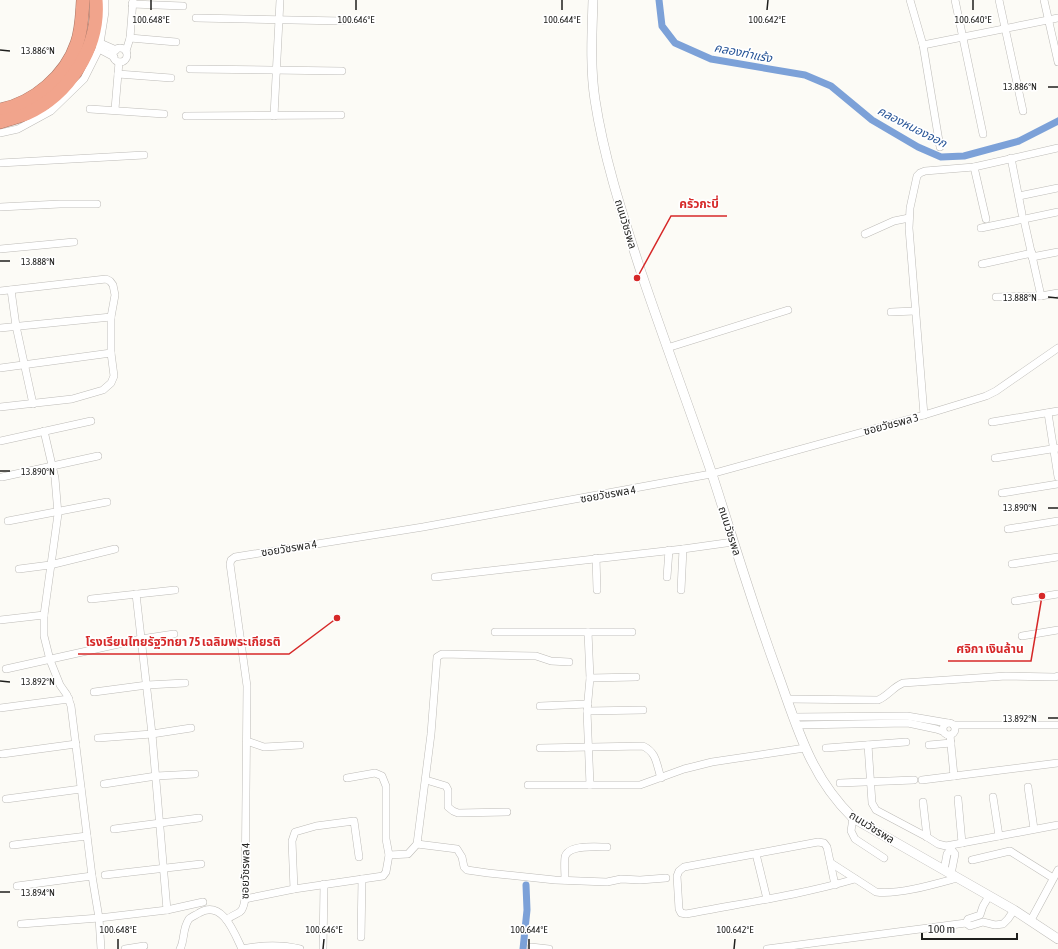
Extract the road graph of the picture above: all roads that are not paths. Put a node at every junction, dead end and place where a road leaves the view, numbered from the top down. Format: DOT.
graph roads {
  1 [pos="83,0"];
  2 [pos="96,0"];
  3 [pos="105,0"];
  4 [pos="280,0"];
  5 [pos="593,0"];
  6 [pos="910,0"];
  7 [pos="955,0"];
  8 [pos="999,0"];
  9 [pos="1044,0"];
  10 [pos="132,2"];
  11 [pos="183,6"];
  12 [pos="196,18"];
  13 [pos="1058,18"];
  14 [pos="278,20"];
  15 [pos="1048,20"];
  16 [pos="343,21"];
  17 [pos="1005,28"];
  18 [pos="964,36"];
  19 [pos="130,38"];
  20 [pos="176,42"];
  21 [pos="923,45"];
  22 [pos="99,46"];
  23 [pos="126,51"];
  24 [pos="116,56"];
  25 [pos="1058,62"];
  26 [pos="190,69"];
  27 [pos="275,70"];
  28 [pos="342,71"];
  29 [pos="118,74"];
  30 [pos="171,78"];
  31 [pos="90,109"];
  32 [pos="0,110"];
  33 [pos="115,110"];
  34 [pos="1023,111"];
  35 [pos="164,114"];
  36 [pos="340,115"];
  37 [pos="186,116"];
  38 [pos="274,116"];
  39 [pos="0,122"];
  40 [pos="0,133"];
  41 [pos="983,134"];
  42 [pos="940,147"];
  43 [pos="1058,148"];
  44 [pos="144,155"];
  45 [pos="1010,158"];
  46 [pos="0,164"];
  47 [pos="974,167"];
  48 [pos="1058,188"];
  49 [pos="1019,196"];
  50 [pos="97,204"];
  51 [pos="0,207"];
  52 [pos="1058,212"];
  53 [pos="1023,217"];
  54 [pos="909,218"];
  55 [pos="986,219"];
  56 [pos="981,228"];
  57 [pos="865,234"];
  58 [pos="74,242"];
  59 [pos="0,249"];
  60 [pos="1058,252"];
  61 [pos="1032,255"];
  62 [pos="982,264"];
  63 [pos="11,290"];
  64 [pos="0,291"];
  65 [pos="1058,293"];
  66 [pos="1040,296"];
  67 [pos="996,297"];
  68 [pos="788,310"];
  69 [pos="915,311"];
  70 [pos="891,312"];
  71 [pos="111,317"];
  72 [pos="16,326"];
  73 [pos="0,328"];
  74 [pos="667,348"];
  75 [pos="1058,348"];
  76 [pos="111,353"];
  77 [pos="25,365"];
  78 [pos="0,368"];
  79 [pos="33,404"];
  80 [pos="0,408"];
  81 [pos="1058,411"];
  82 [pos="1048,413"];
  83 [pos="924,415"];
  84 [pos="91,421"];
  85 [pos="992,422"];
  86 [pos="44,431"];
  87 [pos="0,441"];
  88 [pos="1056,448"];
  89 [pos="98,456"];
  90 [pos="995,458"];
  91 [pos="52,466"];
  92 [pos="711,474"];
  93 [pos="2,477"];
  94 [pos="1058,477"];
  95 [pos="1058,484"];
  96 [pos="1002,494"];
  97 [pos="107,502"];
  98 [pos="57,512"];
  99 [pos="1058,520"];
  100 [pos="8,522"];
  101 [pos="1008,529"];
  102 [pos="733,542"];
  103 [pos="683,548"];
  104 [pos="114,549"];
  105 [pos="669,550"];
  106 [pos="1058,557"];
  107 [pos="596,558"];
  108 [pos="1012,564"];
  109 [pos="50,565"];
  110 [pos="19,569"];
  111 [pos="435,577"];
  112 [pos="666,577"];
  113 [pos="175,590"];
  114 [pos="597,590"];
  115 [pos="681,590"];
  116 [pos="136,594"];
  117 [pos="1058,594"];
  118 [pos="91,599"];
  119 [pos="1015,601"];
  120 [pos="44,615"];
  121 [pos="0,620"];
  122 [pos="1058,630"];
  123 [pos="495,632"];
  124 [pos="588,632"];
  125 [pos="632,632"];
  126 [pos="174,634"];
  127 [pos="1022,636"];
  128 [pos="141,639"];
  129 [pos="50,660"];
  130 [pos="569,662"];
  131 [pos="6,669"];
  132 [pos="1058,676"];
  133 [pos="636,677"];
  134 [pos="590,678"];
  135 [pos="185,683"];
  136 [pos="147,685"];
  137 [pos="94,692"];
  138 [pos="69,699"];
  139 [pos="787,699"];
  140 [pos="540,706"];
  141 [pos="0,708"];
  142 [pos="588,708"];
  143 [pos="643,710"];
  144 [pos="826,717"];
  145 [pos="845,717"];
  146 [pos="795,721"];
  147 [pos="951,724"];
  148 [pos="827,725"];
  149 [pos="845,725"];
  150 [pos="1058,725"];
  151 [pos="191,728"];
  152 [pos="942,731"];
  153 [pos="152,734"];
  154 [pos="98,738"];
  155 [pos="950,739"];
  156 [pos="247,741"];
  157 [pos="906,742"];
  158 [pos="76,744"];
  159 [pos="300,745"];
  160 [pos="868,745"];
  161 [pos="929,745"];
  162 [pos="540,748"];
  163 [pos="589,748"];
  164 [pos="805,748"];
  165 [pos="826,748"];
  166 [pos="2,754"];
  167 [pos="1058,763"];
  168 [pos="195,774"];
  169 [pos="156,776"];
  170 [pos="954,776"];
  171 [pos="347,778"];
  172 [pos="660,778"];
  173 [pos="426,780"];
  174 [pos="870,781"];
  175 [pos="840,783"];
  176 [pos="104,784"];
  177 [pos="590,785"];
  178 [pos="528,786"];
  179 [pos="1028,787"];
  180 [pos="82,789"];
  181 [pos="993,797"];
  182 [pos="6,799"];
  183 [pos="958,799"];
  184 [pos="923,802"];
  185 [pos="507,812"];
  186 [pos="198,818"];
  187 [pos="854,818"];
  188 [pos="160,823"];
  189 [pos="1058,825"];
  190 [pos="114,829"];
  191 [pos="1034,829"];
  192 [pos="87,836"];
  193 [pos="927,836"];
  194 [pos="999,836"];
  195 [pos="962,843"];
  196 [pos="417,844"];
  197 [pos="13,845"];
  198 [pos="607,847"];
  199 [pos="952,847"];
  200 [pos="756,854"];
  201 [pos="389,855"];
  202 [pos="359,857"];
  203 [pos="884,858"];
  204 [pos="972,860"];
  205 [pos="831,862"];
  206 [pos="201,864"];
  207 [pos="165,869"];
  208 [pos="1058,870"];
  209 [pos="951,874"];
  210 [pos="105,875"];
  211 [pos="92,876"];
  212 [pos="666,878"];
  213 [pos="1053,878"];
  214 [pos="362,879"];
  215 [pos="855,879"];
  216 [pos="565,880"];
  217 [pos="324,884"];
  218 [pos="835,885"];
  219 [pos="17,886"];
  220 [pos="294,889"];
  221 [pos="989,896"];
  222 [pos="245,899"];
  223 [pos="767,899"];
  224 [pos="203,902"];
  225 [pos="168,910"];
  226 [pos="1014,910"];
  227 [pos="99,918"];
  228 [pos="982,919"];
  229 [pos="227,920"];
  230 [pos="1031,920"];
  231 [pos="21,924"];
  232 [pos="361,937"];
  233 [pos="1058,938"];
  234 [pos="144,946"];
  235 [pos="531,948"];
  236 [pos="101,949"];
  237 [pos="125,949"];
  238 [pos="180,949"];
  239 [pos="242,949"];
  240 [pos="300,949"];
  241 [pos="323,949"];
  242 [pos="549,949"];
  243 [pos="767,949"];
  1 -- 32 [label="highway"];
  2 -- 39 [label="highway"];
  3 -- 22 [label="street"];
  4 -- 14 [label="street"];
  5 -- 74 [label="street, ถนนวัชรพล"];
  6 -- 21 [label="street"];
  7 -- 18 [label="street"];
  8 -- 17 [label="street"];
  9 -- 15 [label="street"];
  10 -- 11 [label="street"];
  10 -- 19 [label="street"];
  12 -- 14 [label="street"];
  13 -- 15 [label="street"];
  14 -- 16 [label="street"];
  14 -- 27 [label="street"];
  15 -- 17 [label="street"];
  15 -- 25 [label="street"];
  17 -- 18 [label="street"];
  17 -- 34 [label="street"];
  18 -- 21 [label="street"];
  18 -- 41 [label="street"];
  19 -- 20 [label="street"];
  19 -- 23 [label="street"];
  21 -- 42 [label="street"];
  22 -- 24 [label="street"];
  22 -- 40 [label="street"];
  23 -- 24 [label="street"];
  23 -- 24 [label="street"];
  24 -- 29 [label="street"];
  26 -- 27 [label="street"];
  27 -- 28 [label="street"];
  27 -- 38 [label="street"];
  29 -- 30 [label="street"];
  29 -- 33 [label="street"];
  31 -- 33 [label="street"];
  33 -- 35 [label="street"];
  36 -- 38 [label="street"];
  37 -- 38 [label="street"];
  43 -- 45 [label="street"];
  44 -- 46 [label="street"];
  45 -- 47 [label="street"];
  45 -- 49 [label="street"];
  47 -- 54 [label="street"];
  47 -- 55 [label="street"];
  48 -- 49 [label="street"];
  49 -- 53 [label="street"];
  50 -- 51 [label="street"];
  52 -- 53 [label="street"];
  53 -- 56 [label="street"];
  53 -- 61 [label="street"];
  54 -- 57 [label="street"];
  54 -- 69 [label="street"];
  58 -- 59 [label="street"];
  60 -- 61 [label="street"];
  61 -- 62 [label="street"];
  61 -- 66 [label="street"];
  63 -- 64 [label="street"];
  63 -- 71 [label="street"];
  63 -- 72 [label="street"];
  65 -- 66 [label="street"];
  66 -- 67 [label="street"];
  68 -- 74 [label="street"];
  69 -- 70 [label="street"];
  69 -- 83 [label="street"];
  71 -- 72 [label="street"];
  71 -- 76 [label="street"];
  72 -- 73 [label="street"];
  72 -- 77 [label="street"];
  74 -- 92 [label="street, ถนนวัชรพล"];
  75 -- 83 [label="street, ซอยวัชรพล 3"];
  76 -- 77 [label="street"];
  76 -- 79 [label="street"];
  77 -- 78 [label="street"];
  77 -- 79 [label="street"];
  79 -- 80 [label="street"];
  81 -- 82 [label="street"];
  82 -- 85 [label="street"];
  82 -- 88 [label="street"];
  83 -- 92 [label="street, ซอยวัชรพล 3"];
  84 -- 86 [label="street"];
  86 -- 87 [label="street"];
  86 -- 91 [label="street"];
  88 -- 90 [label="street"];
  88 -- 94 [label="street"];
  89 -- 91 [label="street"];
  91 -- 93 [label="street"];
  91 -- 98 [label="street"];
  92 -- 102 [label="street, ถนนวัชรพล"];
  92 -- 156 [label="street, ซอยวัชรพล 4"];
  95 -- 96 [label="street"];
  97 -- 98 [label="street"];
  98 -- 100 [label="street"];
  98 -- 109 [label="street"];
  99 -- 101 [label="street"];
  102 -- 103 [label="street"];
  102 -- 139 [label="street, ถนนวัชรพล"];
  103 -- 105 [label="street"];
  103 -- 115 [label="street"];
  104 -- 109 [label="street"];
  105 -- 107 [label="street"];
  105 -- 112 [label="street"];
  106 -- 108 [label="street"];
  107 -- 111 [label="street"];
  107 -- 114 [label="street"];
  109 -- 110 [label="street"];
  109 -- 120 [label="street"];
  113 -- 116 [label="street"];
  116 -- 118 [label="street"];
  116 -- 128 [label="street"];
  117 -- 119 [label="street"];
  120 -- 121 [label="street"];
  120 -- 129 [label="street"];
  122 -- 127 [label="street"];
  123 -- 124 [label="street"];
  124 -- 125 [label="street"];
  124 -- 134 [label="street"];
  126 -- 128 [label="street"];
  128 -- 129 [label="street"];
  128 -- 136 [label="street"];
  129 -- 131 [label="street"];
  129 -- 138 [label="street"];
  130 -- 173 [label="street"];
  132 -- 139 [label="street"];
  133 -- 134 [label="street"];
  134 -- 142 [label="street"];
  135 -- 136 [label="street"];
  136 -- 137 [label="street"];
  136 -- 153 [label="street"];
  138 -- 141 [label="street"];
  138 -- 158 [label="street"];
  139 -- 146 [label="street, ถนนวัชรพล"];
  140 -- 142 [label="street"];
  142 -- 143 [label="street"];
  142 -- 163 [label="street"];
  144 -- 145 [label="street"];
  144 -- 146 [label="street"];
  144 -- 148 [label="street"];
  145 -- 147 [label="street"];
  145 -- 149 [label="street"];
  146 -- 148 [label="street"];
  146 -- 164 [label="street, ถนนวัชรพล"];
  147 -- 150 [label="street"];
  147 -- 152 [label="street"];
  147 -- 155 [label="street"];
  148 -- 149 [label="street"];
  149 -- 152 [label="street"];
  151 -- 153 [label="street"];
  152 -- 155 [label="street"];
  153 -- 154 [label="street"];
  153 -- 169 [label="street"];
  155 -- 161 [label="street"];
  155 -- 170 [label="street"];
  156 -- 159 [label="street"];
  156 -- 222 [label="street, ซอยวัชรพล 4"];
  157 -- 160 [label="street"];
  158 -- 166 [label="street"];
  158 -- 180 [label="street"];
  160 -- 165 [label="street"];
  160 -- 174 [label="street"];
  162 -- 163 [label="street"];
  163 -- 172 [label="street"];
  163 -- 177 [label="street"];
  164 -- 172 [label="street"];
  164 -- 187 [label="street, ถนนวัชรพล"];
  167 -- 170 [label="street"];
  168 -- 169 [label="street"];
  169 -- 176 [label="street"];
  169 -- 188 [label="street"];
  170 -- 174 [label="street"];
  171 -- 201 [label="street"];
  172 -- 177 [label="street"];
  173 -- 185 [label="street"];
  173 -- 196 [label="street"];
  174 -- 175 [label="street"];
  174 -- 193 [label="street"];
  177 -- 178 [label="street"];
  179 -- 191 [label="street"];
  180 -- 182 [label="street"];
  180 -- 192 [label="street"];
  181 -- 194 [label="street"];
  183 -- 195 [label="street"];
  184 -- 193 [label="street"];
  186 -- 188 [label="street"];
  187 -- 203 [label="street"];
  187 -- 209 [label="street, ถนนวัชรพล"];
  188 -- 190 [label="street"];
  188 -- 207 [label="street"];
  189 -- 191 [label="street"];
  191 -- 194 [label="street"];
  192 -- 197 [label="street"];
  192 -- 211 [label="street"];
  193 -- 199 [label="street"];
  194 -- 195 [label="street"];
  195 -- 199 [label="street"];
  196 -- 201 [label="street"];
  196 -- 216 [label="street"];
  198 -- 216 [label="street"];
  199 -- 209 [label="street"];
  200 -- 205 [label="street"];
  200 -- 223 [label="street"];
  200 -- 223 [label="street"];
  201 -- 214 [label="street"];
  202 -- 220 [label="street"];
  204 -- 213 [label="street"];
  205 -- 215 [label="street"];
  205 -- 218 [label="street"];
  206 -- 207 [label="street"];
  207 -- 210 [label="street"];
  207 -- 225 [label="street"];
  208 -- 213 [label="street"];
  209 -- 215 [label="street"];
  209 -- 221 [label="street, ถนนวัชรพล"];
  211 -- 219 [label="street"];
  211 -- 227 [label="street"];
  212 -- 216 [label="street"];
  213 -- 230 [label="street"];
  214 -- 217 [label="street"];
  214 -- 232 [label="street"];
  215 -- 218 [label="street"];
  217 -- 220 [label="street"];
  217 -- 241 [label="street"];
  218 -- 223 [label="street"];
  220 -- 222 [label="street"];
  221 -- 226 [label="street, ถนนวัชรพล"];
  221 -- 228 [label="street"];
  222 -- 229 [label="street, ซอยวัชรพล 4"];
  224 -- 225 [label="street"];
  225 -- 227 [label="street"];
  226 -- 228 [label="street"];
  226 -- 230 [label="street, ถนนวัชรพล"];
  227 -- 231 [label="street"];
  227 -- 236 [label="street"];
  228 -- 243 [label="street"];
  229 -- 238 [label="street"];
  229 -- 239 [label="street"];
  230 -- 233 [label="street, ถนนวัชรพล"];
  234 -- 237 [label="street"];
  235 -- 242 [label="street"];
  239 -- 240 [label="street"];
}
